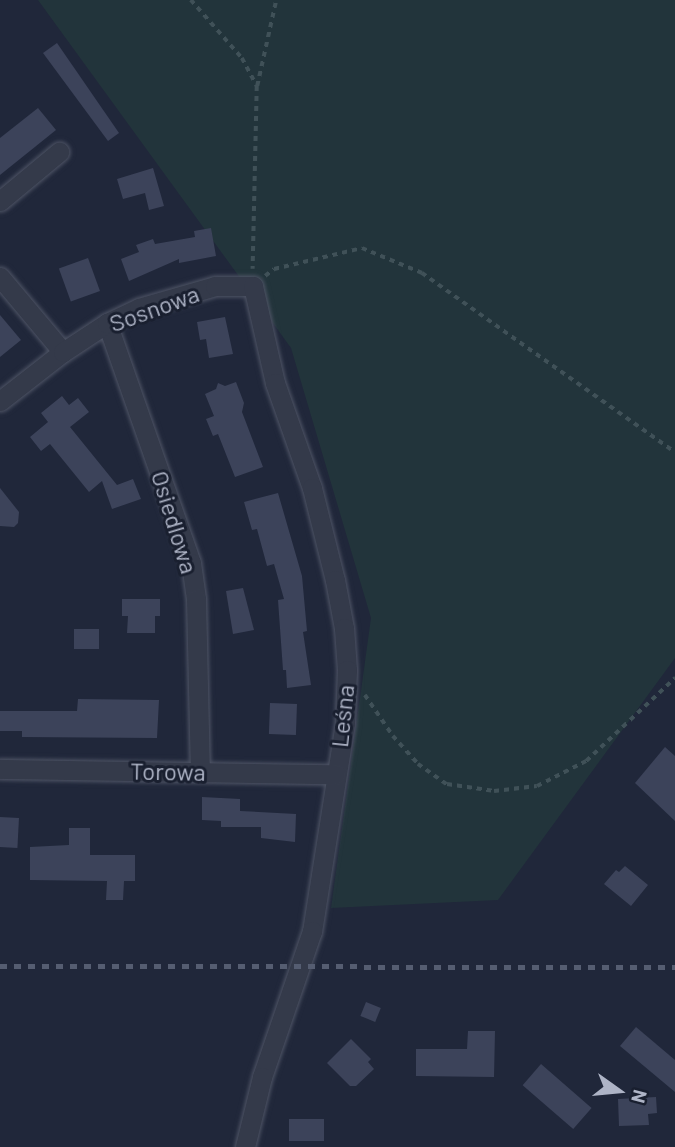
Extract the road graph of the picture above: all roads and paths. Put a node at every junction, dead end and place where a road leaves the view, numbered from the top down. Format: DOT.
graph roads {
  1 [pos="191,0"];
  2 [pos="276,0"];
  3 [pos="257,86"];
  4 [pos="60,152"];
  5 [pos="0,201"];
  6 [pos="0,277"];
  7 [pos="253,286"];
  8 [pos="107,323"];
  9 [pos="63,352"];
  10 [pos="0,401"];
  11 [pos="675,452"];
  12 [pos="347,670"];
  13 [pos="675,679"];
  14 [pos="0,769"];
  15 [pos="200,772"];
  16 [pos="335,774"];
  17 [pos="245,1147"];
  1 -- 3 [label="path"];
  2 -- 3 [label="path"];
  3 -- 7 [label="path"];
  4 -- 5 [label="street"];
  6 -- 9 [label="street"];
  7 -- 8 [label="street, Sosnowa"];
  7 -- 11 [label="path"];
  7 -- 12 [label="street, Leśna"];
  8 -- 9 [label="street, Sosnowa"];
  8 -- 15 [label="street, Osiedlowa"];
  9 -- 10 [label="street, Sosnowa"];
  12 -- 13 [label="path"];
  12 -- 16 [label="street, Leśna"];
  14 -- 15 [label="street, Torowa"];
  15 -- 16 [label="street, Torowa"];
  16 -- 17 [label="street, Leśna"];
}
